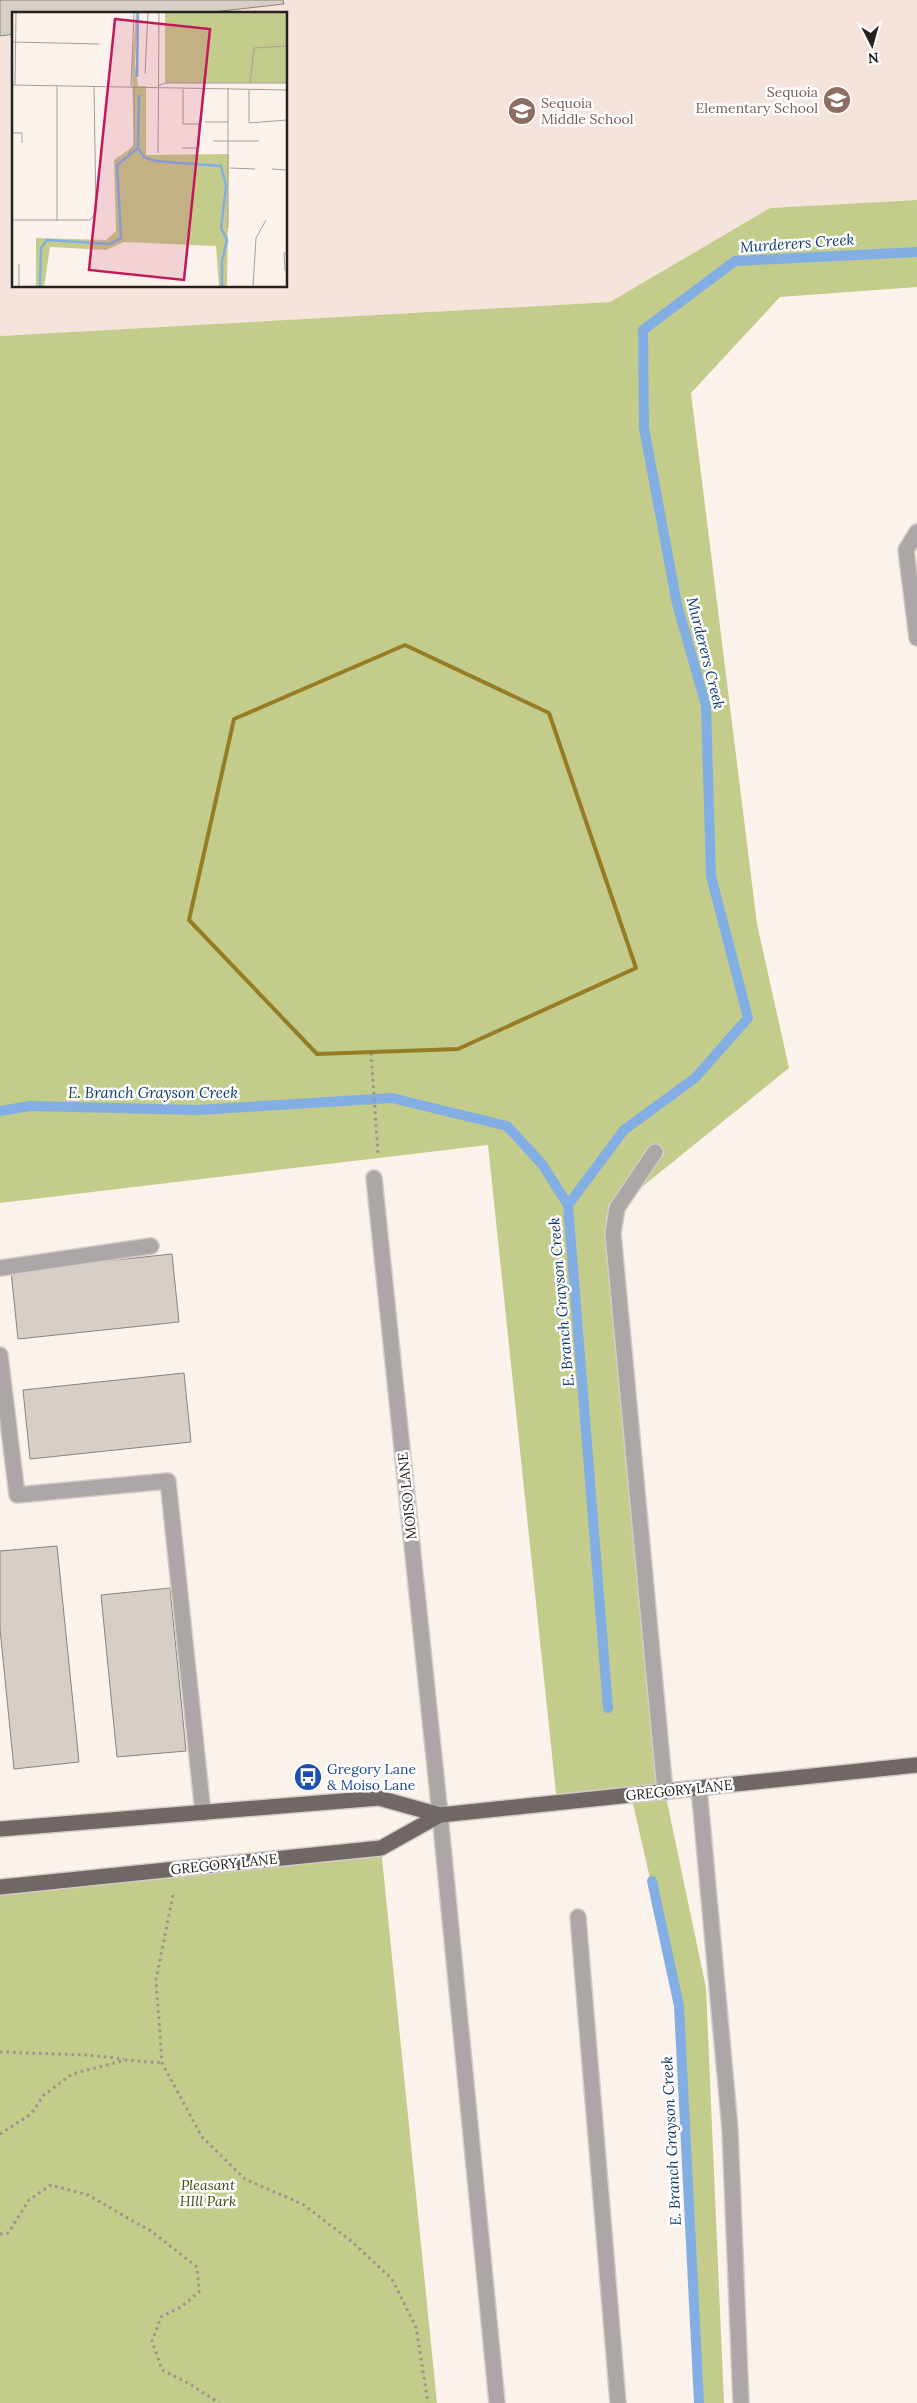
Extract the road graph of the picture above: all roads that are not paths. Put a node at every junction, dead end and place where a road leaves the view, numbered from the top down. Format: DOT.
graph roads {
  1 [pos="917,532"];
  2 [pos="917,638"];
  3 [pos="655,1152"];
  4 [pos="374,1178"];
  5 [pos="151,1246"];
  6 [pos="0,1268"];
  7 [pos="0,1355"];
  8 [pos="917,1766"];
  9 [pos="699,1788"];
  10 [pos="665,1792"];
  11 [pos="203,1813"];
  12 [pos="440,1815"];
  13 [pos="0,1829"];
  14 [pos="0,1887"];
  15 [pos="578,1917"];
  16 [pos="497,2403"];
  17 [pos="618,2403"];
  18 [pos="740,2403"];
  1 -- 2 [label="street"];
  3 -- 10 [label="street"];
  4 -- 12 [label="street, MOISO LANE"];
  5 -- 6 [label="street"];
  7 -- 11 [label="street"];
  8 -- 9 [label="main road, GREGORY LANE"];
  9 -- 10 [label="main road, GREGORY LANE"];
  9 -- 18 [label="street"];
  10 -- 12 [label="main road, GREGORY LANE"];
  11 -- 12 [label="main road, GREGORY LANE"];
  11 -- 13 [label="main road, GREGORY LANE"];
  12 -- 14 [label="main road, GREGORY LANE"];
  12 -- 16 [label="street, MOISO LANE"];
  15 -- 17 [label="street"];
}
